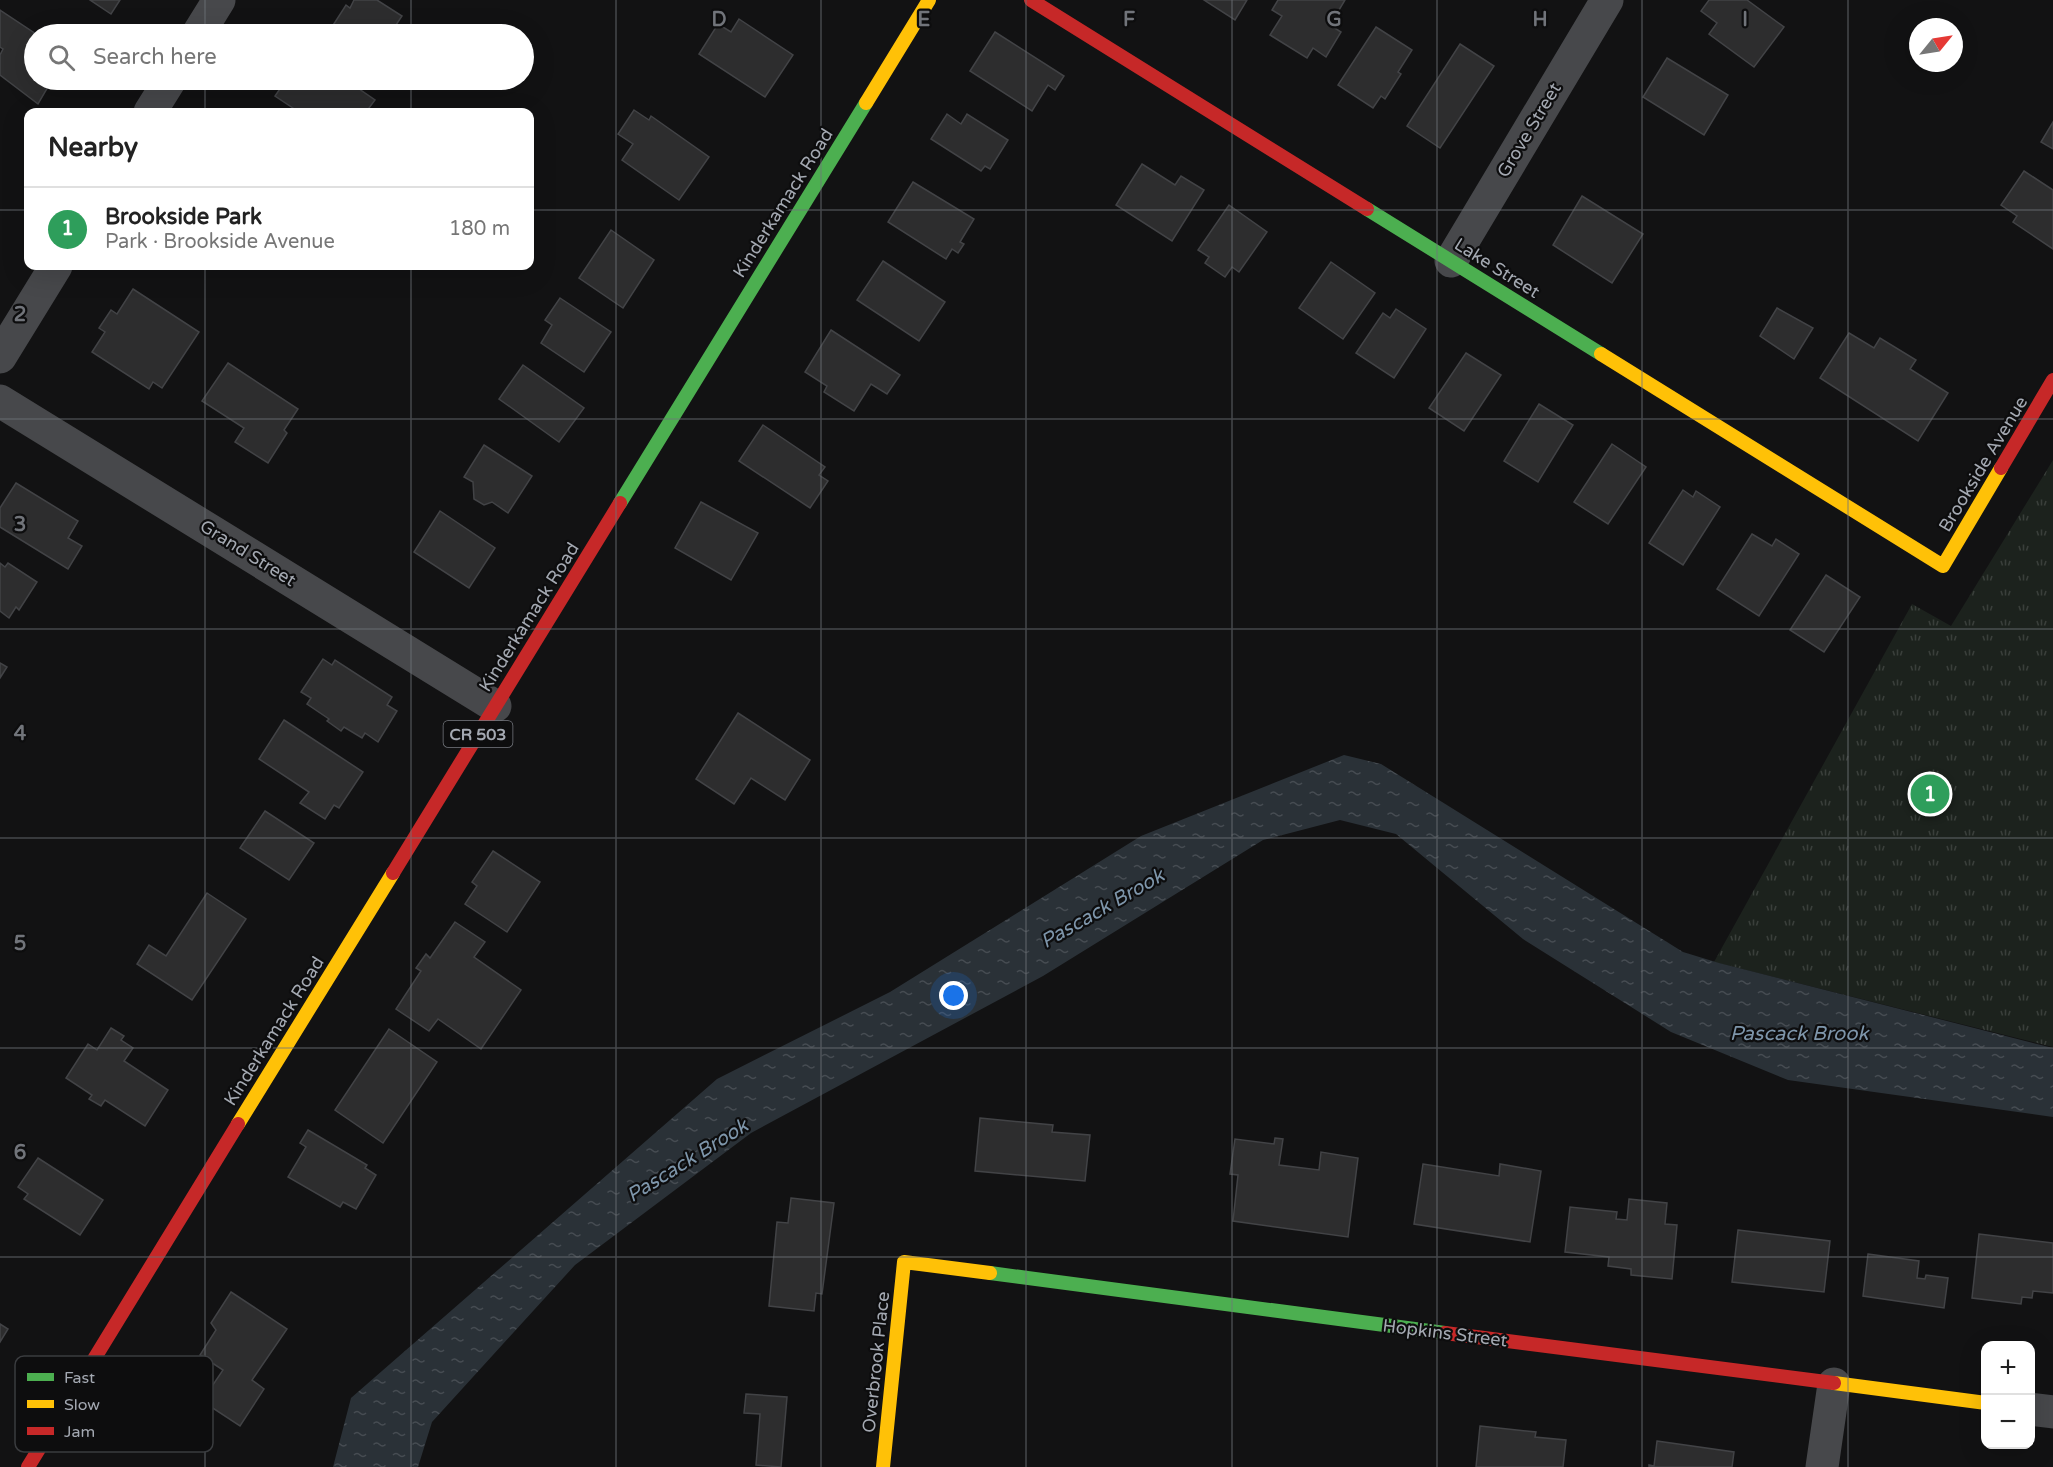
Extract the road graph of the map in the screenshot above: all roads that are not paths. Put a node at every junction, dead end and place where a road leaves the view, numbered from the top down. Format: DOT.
graph roads {
  1 [pos="219,0"];
  2 [pos="929,0"];
  3 [pos="1031,0"];
  4 [pos="1607,0"];
  5 [pos="204,24"];
  6 [pos="164,90"];
  7 [pos="152,108"];
  8 [pos="1451,261"];
  9 [pos="54,270"];
  10 [pos="0,357"];
  11 [pos="2053,380"];
  12 [pos="0,401"];
  13 [pos="1943,566"];
  14 [pos="495,706"];
  15 [pos="904,1262"];
  16 [pos="95,1356"];
  17 [pos="1834,1384"];
  18 [pos="1981,1402"];
  19 [pos="2035,1410"];
  20 [pos="2053,1412"];
  21 [pos="36,1452"];
  22 [pos="27,1467"];
  23 [pos="883,1467"];
  24 [pos="1822,1467"];
  1 -- 5 [label="street"];
  2 -- 14 [label="street, Kinderkamack Road / CR 503"];
  3 -- 8 [label="street, Lake Street"];
  4 -- 8 [label="street, Grove Street"];
  6 -- 7 [label="street"];
  8 -- 13 [label="street, Lake Street"];
  9 -- 10 [label="street"];
  11 -- 13 [label="street, Brookside Avenue"];
  12 -- 14 [label="street, Grand Street"];
  14 -- 16 [label="street, Kinderkamack Road / CR 503"];
  15 -- 17 [label="street, Hopkins Street"];
  15 -- 23 [label="street, Overbrook Place"];
  17 -- 18 [label="street, Hopkins Street"];
  17 -- 24 [label="street"];
  19 -- 20 [label="street"];
  21 -- 22 [label="street, Kinderkamack Road / CR 503"];
}
